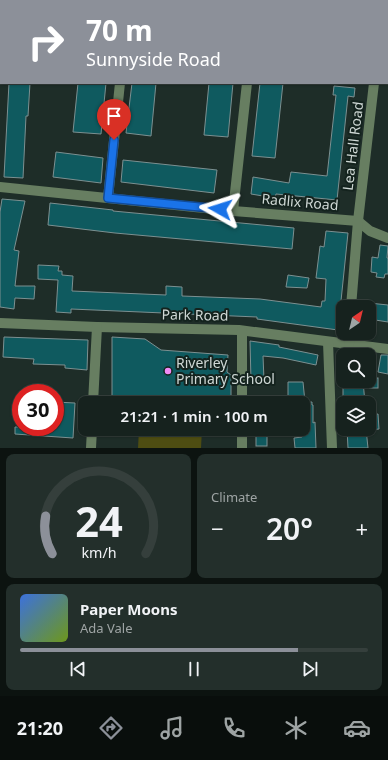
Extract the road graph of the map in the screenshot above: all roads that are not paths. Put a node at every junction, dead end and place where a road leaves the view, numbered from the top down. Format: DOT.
graph roads {
  1 [pos="120,84"];
  2 [pos="247,84"];
  3 [pos="374,84"];
  4 [pos="3,188"];
  5 [pos="108,198"];
  6 [pos="233,211"];
  7 [pos="358,221"];
  8 [pos="388,238"];
  9 [pos="352,300"];
  10 [pos="0,322"];
  11 [pos="97,327"];
  12 [pos="242,331"];
  13 [pos="350,340"];
  14 [pos="328,342"];
  15 [pos="350,344"];
  16 [pos="388,349"];
  17 [pos="93,396"];
  18 [pos="242,396"];
  19 [pos="92,436"];
  20 [pos="242,436"];
  21 [pos="92,448"];
  22 [pos="242,448"];
  23 [pos="332,448"];
  1 -- 5 [label="street"];
  2 -- 6 [label="street"];
  3 -- 7 [label="street, Lea Hall Road"];
  4 -- 5 [label="street, Radlix Road"];
  5 -- 6 [label="street, Radlix Road"];
  6 -- 7 [label="street, Radlix Road"];
  7 -- 8 [label="street"];
  7 -- 9 [label="street, Lea Hall Road"];
  10 -- 11 [label="street, Park Road"];
  11 -- 12 [label="street, Park Road"];
  11 -- 17 [label="street"];
  12 -- 14 [label="street, Park Road"];
  12 -- 18 [label="street"];
  13 -- 15 [label="street"];
  14 -- 15 [label="street, Park Road"];
  14 -- 23 [label="street"];
  15 -- 16 [label="street, Park Road"];
  19 -- 21 [label="street"];
  20 -- 22 [label="street"];
}
